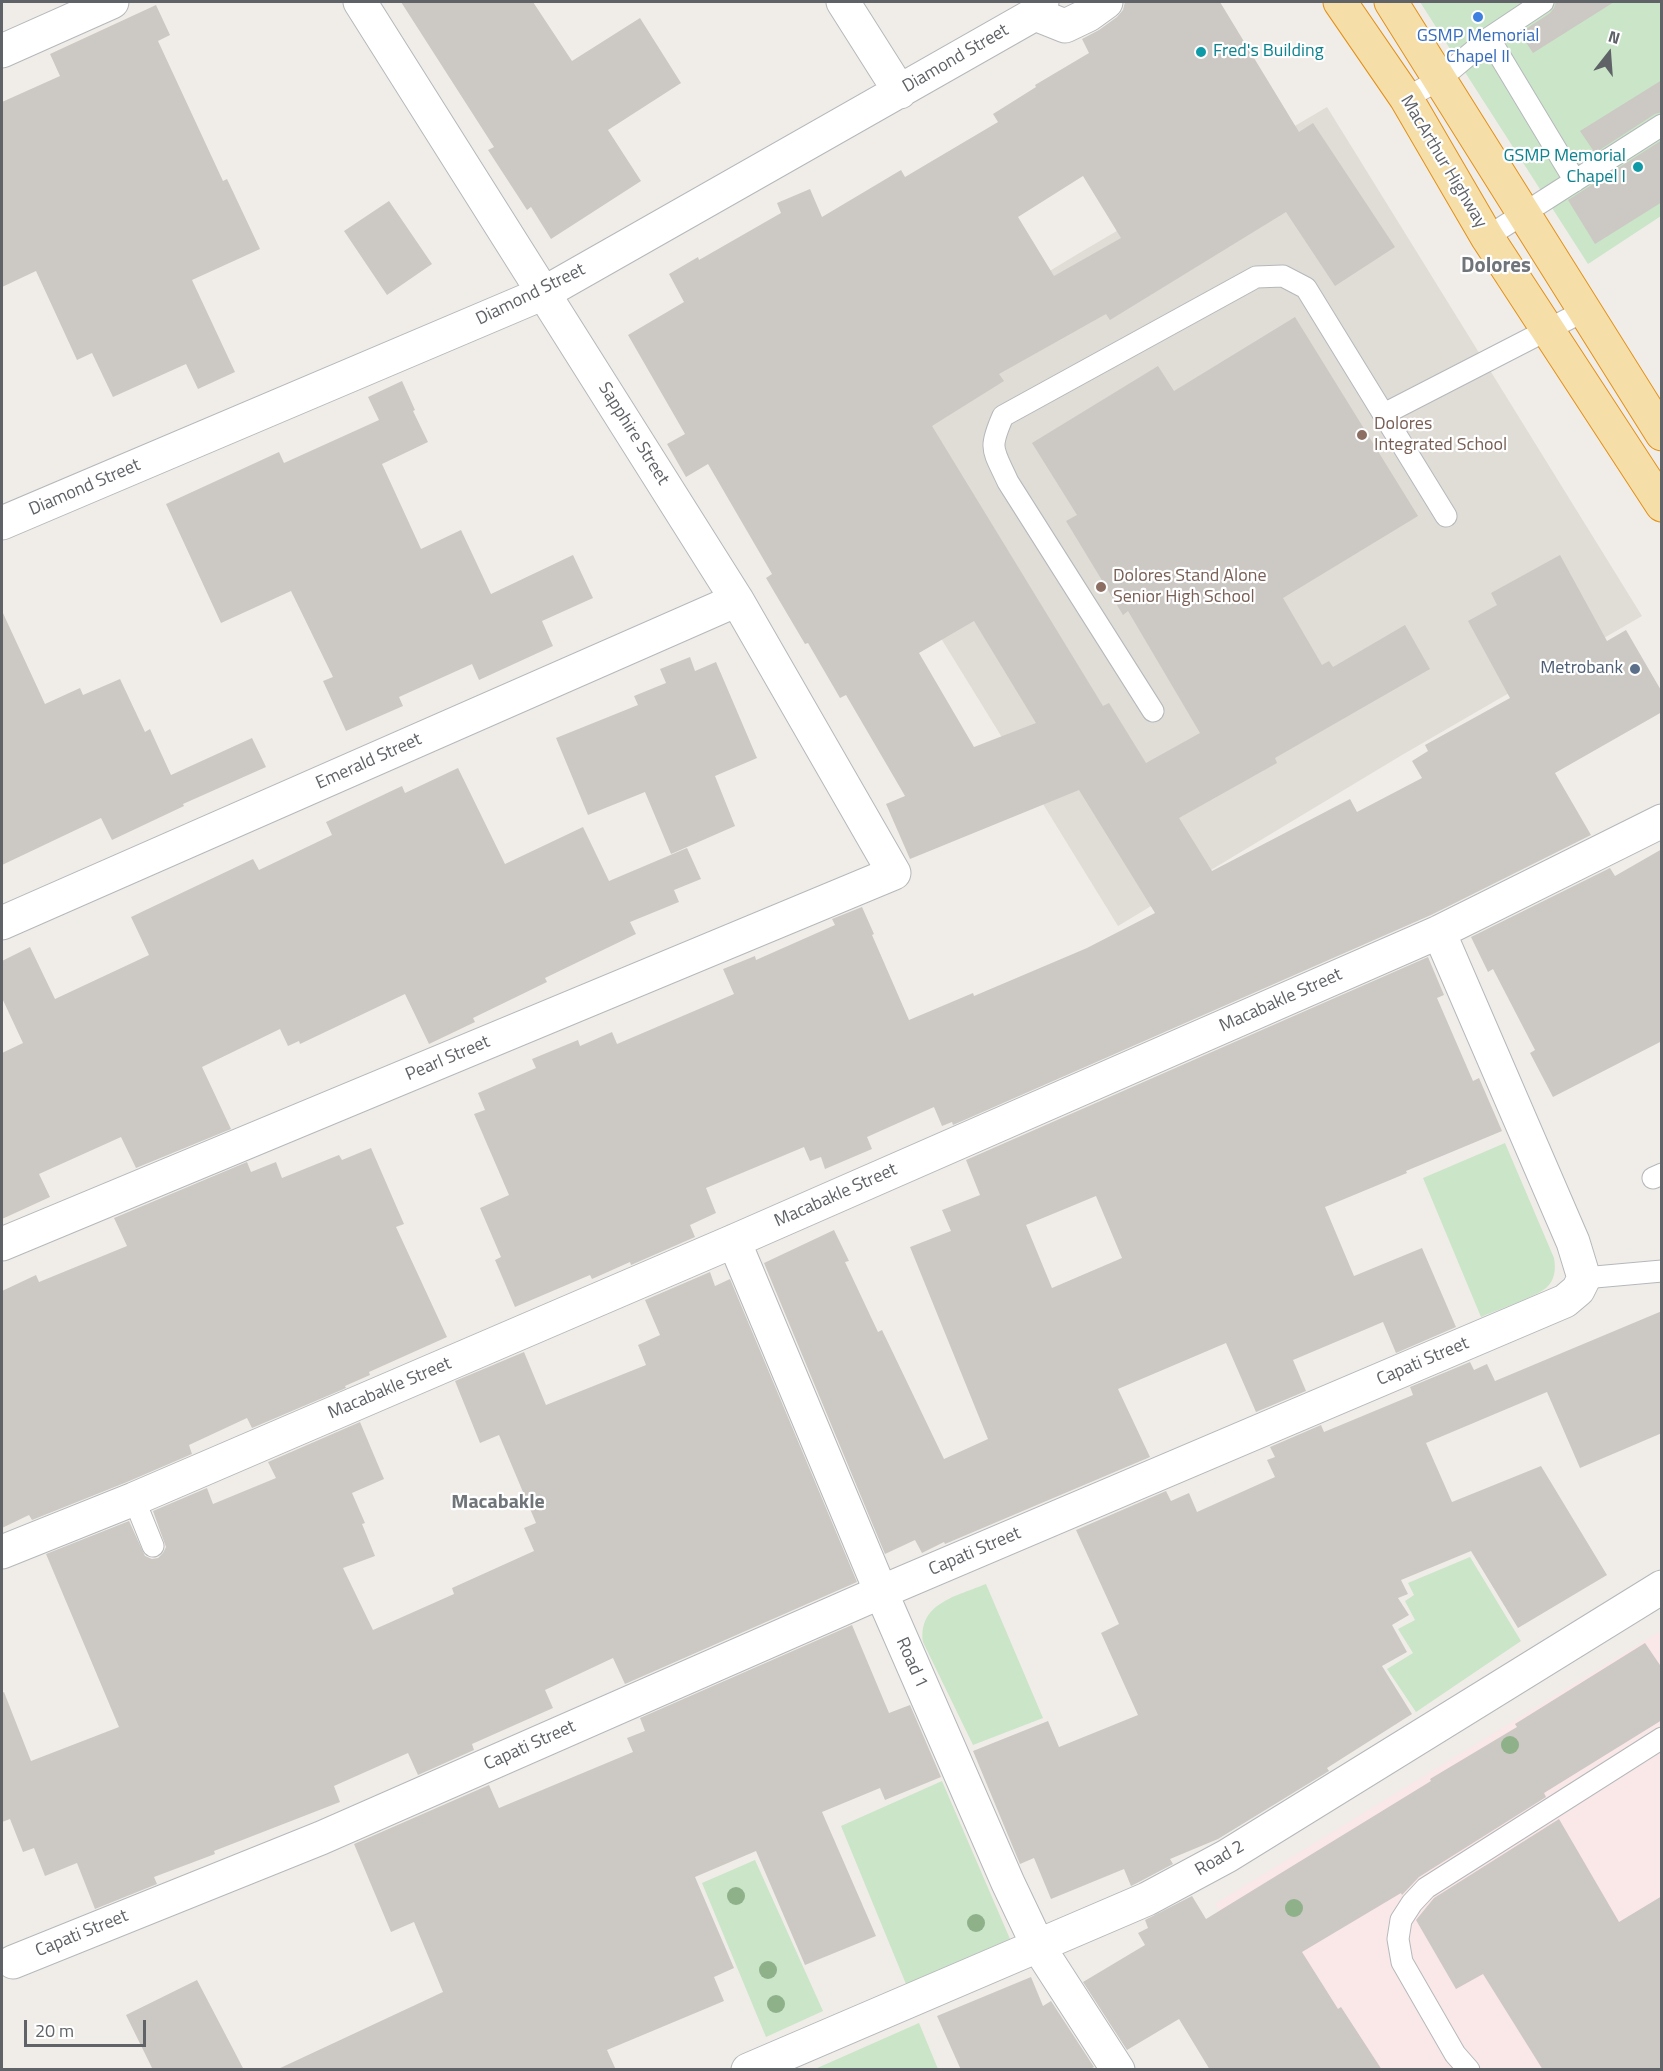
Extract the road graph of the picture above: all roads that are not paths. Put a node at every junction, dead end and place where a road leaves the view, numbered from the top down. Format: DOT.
graph roads {
  1 [pos="112,2"];
  2 [pos="360,2"];
  3 [pos="843,2"];
  4 [pos="1106,2"];
  5 [pos="1340,2"];
  6 [pos="1391,2"];
  7 [pos="1543,2"];
  8 [pos="1038,8"];
  9 [pos="1489,38"];
  10 [pos="3,47"];
  11 [pos="1439,80"];
  12 [pos="900,92"];
  13 [pos="1406,98"];
  14 [pos="1662,125"];
  15 [pos="1575,181"];
  16 [pos="1522,214"];
  17 [pos="1487,237"];
  18 [pos="544,293"];
  19 [pos="1584,311"];
  20 [pos="1548,331"];
  21 [pos="1384,414"];
  22 [pos="1662,434"];
  23 [pos="1662,505"];
  24 [pos="1446,516"];
  25 [pos="2,523"];
  26 [pos="737,600"];
  27 [pos="1153,711"];
  28 [pos="1662,821"];
  29 [pos="894,873"];
  30 [pos="2,923"];
  31 [pos="1439,932"];
  32 [pos="734,1241"];
  33 [pos="2,1244"];
  34 [pos="1662,1271"];
  35 [pos="1584,1278"];
  36 [pos="134,1499"];
  37 [pos="153,1546"];
  38 [pos="2,1552"];
  39 [pos="1662,1587"];
  40 [pos="880,1592"];
  41 [pos="1662,1738"];
  42 [pos="1038,1946"];
  43 [pos="7,1964"];
  44 [pos="748,2070"];
  45 [pos="1118,2070"];
  46 [pos="1469,2070"];
  1 -- 10 [label="street"];
  2 -- 18 [label="street, Sapphire Street"];
  3 -- 12 [label="street"];
  4 -- 8 [label="street, Diamond Street"];
  5 -- 13 [label="highway, MacArthur Highway"];
  6 -- 11 [label="highway"];
  7 -- 9 [label="lane"];
  8 -- 12 [label="street, Diamond Street"];
  9 -- 11 [label="lane"];
  9 -- 15 [label="lane"];
  11 -- 13 [label="lane"];
  11 -- 16 [label="highway"];
  12 -- 18 [label="street, Diamond Street"];
  13 -- 17 [label="highway, MacArthur Highway"];
  14 -- 15 [label="lane"];
  15 -- 16 [label="lane"];
  16 -- 17 [label="lane"];
  16 -- 19 [label="highway"];
  17 -- 20 [label="highway, MacArthur Highway"];
  18 -- 25 [label="street, Diamond Street"];
  18 -- 26 [label="street, Sapphire Street"];
  19 -- 20 [label="lane"];
  19 -- 22 [label="highway"];
  20 -- 21 [label="lane"];
  20 -- 23 [label="highway, MacArthur Highway"];
  21 -- 24 [label="lane"];
  21 -- 27 [label="lane"];
  26 -- 29 [label="street, Sapphire Street"];
  26 -- 30 [label="street, Emerald Street"];
  28 -- 31 [label="street, Macabakle Street"];
  29 -- 33 [label="street, Pearl Street"];
  31 -- 32 [label="street, Macabakle Street"];
  31 -- 35 [label="street"];
  32 -- 36 [label="street, Macabakle Street"];
  32 -- 40 [label="street, Road 1"];
  34 -- 35 [label="lane"];
  35 -- 40 [label="street, Capati Street"];
  36 -- 37 [label="lane"];
  36 -- 38 [label="street, Macabakle Street"];
  39 -- 42 [label="street, Road 2"];
  40 -- 42 [label="street, Road 1"];
  40 -- 43 [label="street, Capati Street"];
  41 -- 46 [label="lane"];
  42 -- 44 [label="street, Road 2"];
  42 -- 45 [label="street, Road 1"];
}
